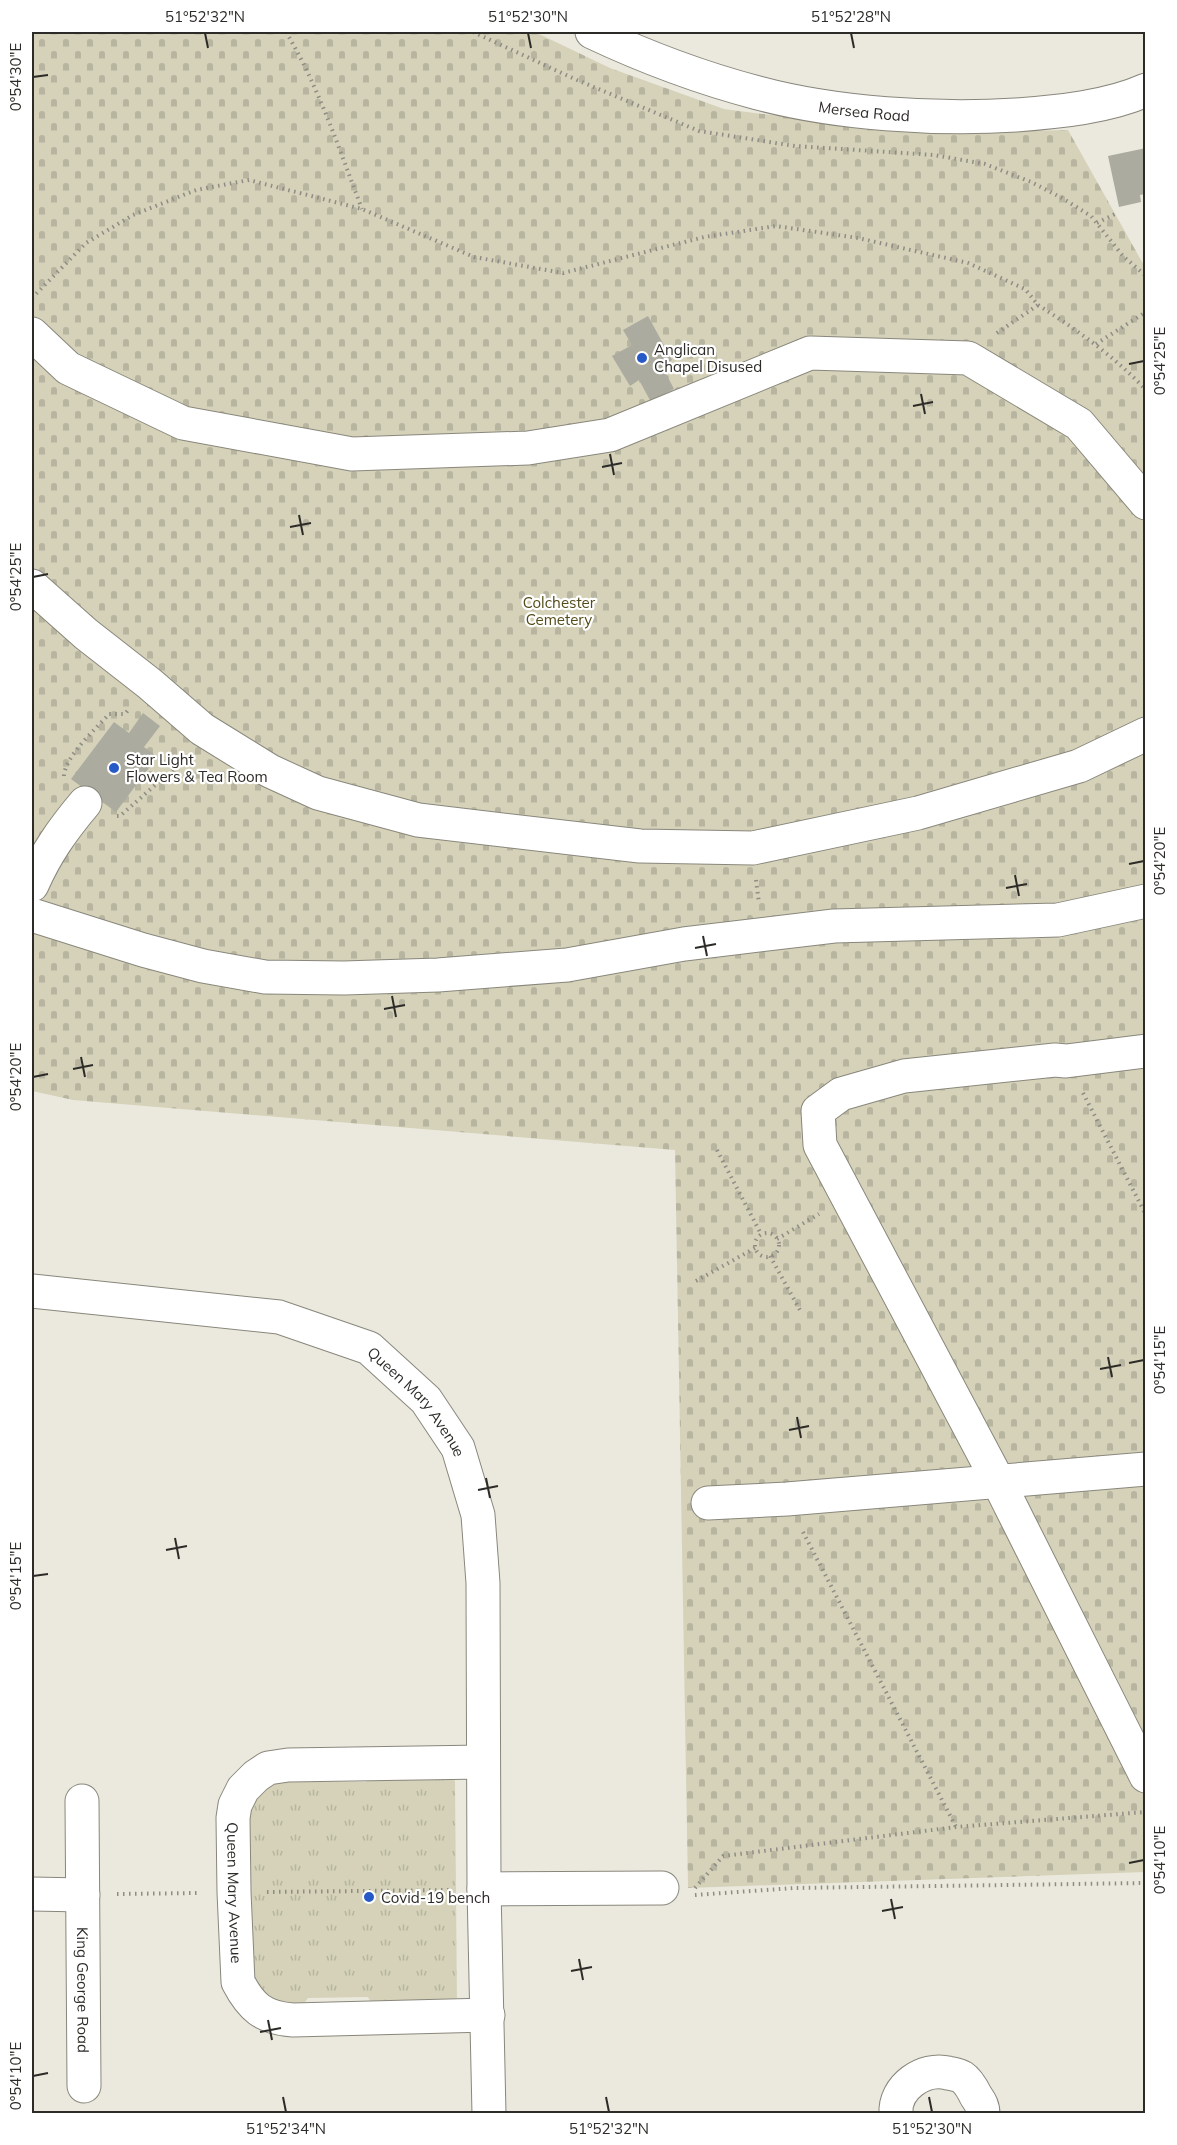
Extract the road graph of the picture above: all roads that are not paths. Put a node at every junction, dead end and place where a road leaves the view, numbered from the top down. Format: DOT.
graph roads {
  1 [pos="591,32"];
  2 [pos="1146,90"];
  3 [pos="32,334"];
  4 [pos="1146,503"];
  5 [pos="32,586"];
  6 [pos="1146,735"];
  7 [pos="85,803"];
  8 [pos="32,885"];
  9 [pos="1146,902"];
  10 [pos="32,915"];
  11 [pos="1146,1051"];
  12 [pos="32,1291"];
  13 [pos="1146,1469"];
  14 [pos="998,1481"];
  15 [pos="708,1503"];
  16 [pos="483,1762"];
  17 [pos="1146,1776"];
  18 [pos="82,1801"];
  19 [pos="662,1888"];
  20 [pos="484,1889"];
  21 [pos="32,1894"];
  22 [pos="83,1895"];
  23 [pos="488,2015"];
  24 [pos="84,2086"];
  25 [pos="489,2114"];
  26 [pos="896,2114"];
  27 [pos="983,2114"];
  1 -- 2 [label="street, Mersea Road"];
  3 -- 4 [label="street"];
  5 -- 6 [label="street"];
  7 -- 8 [label="street"];
  9 -- 10 [label="street"];
  11 -- 14 [label="street"];
  12 -- 16 [label="street, Queen Mary Avenue"];
  13 -- 14 [label="street"];
  14 -- 15 [label="street"];
  14 -- 17 [label="street"];
  16 -- 20 [label="street, Queen Mary Avenue"];
  16 -- 23 [label="street, Queen Mary Avenue"];
  18 -- 22 [label="street, King George Road"];
  19 -- 20 [label="street"];
  20 -- 23 [label="street, Queen Mary Avenue"];
  21 -- 22 [label="street"];
  22 -- 24 [label="street, King George Road"];
  23 -- 25 [label="street, Queen Mary Avenue"];
  26 -- 27 [label="street"];
}
